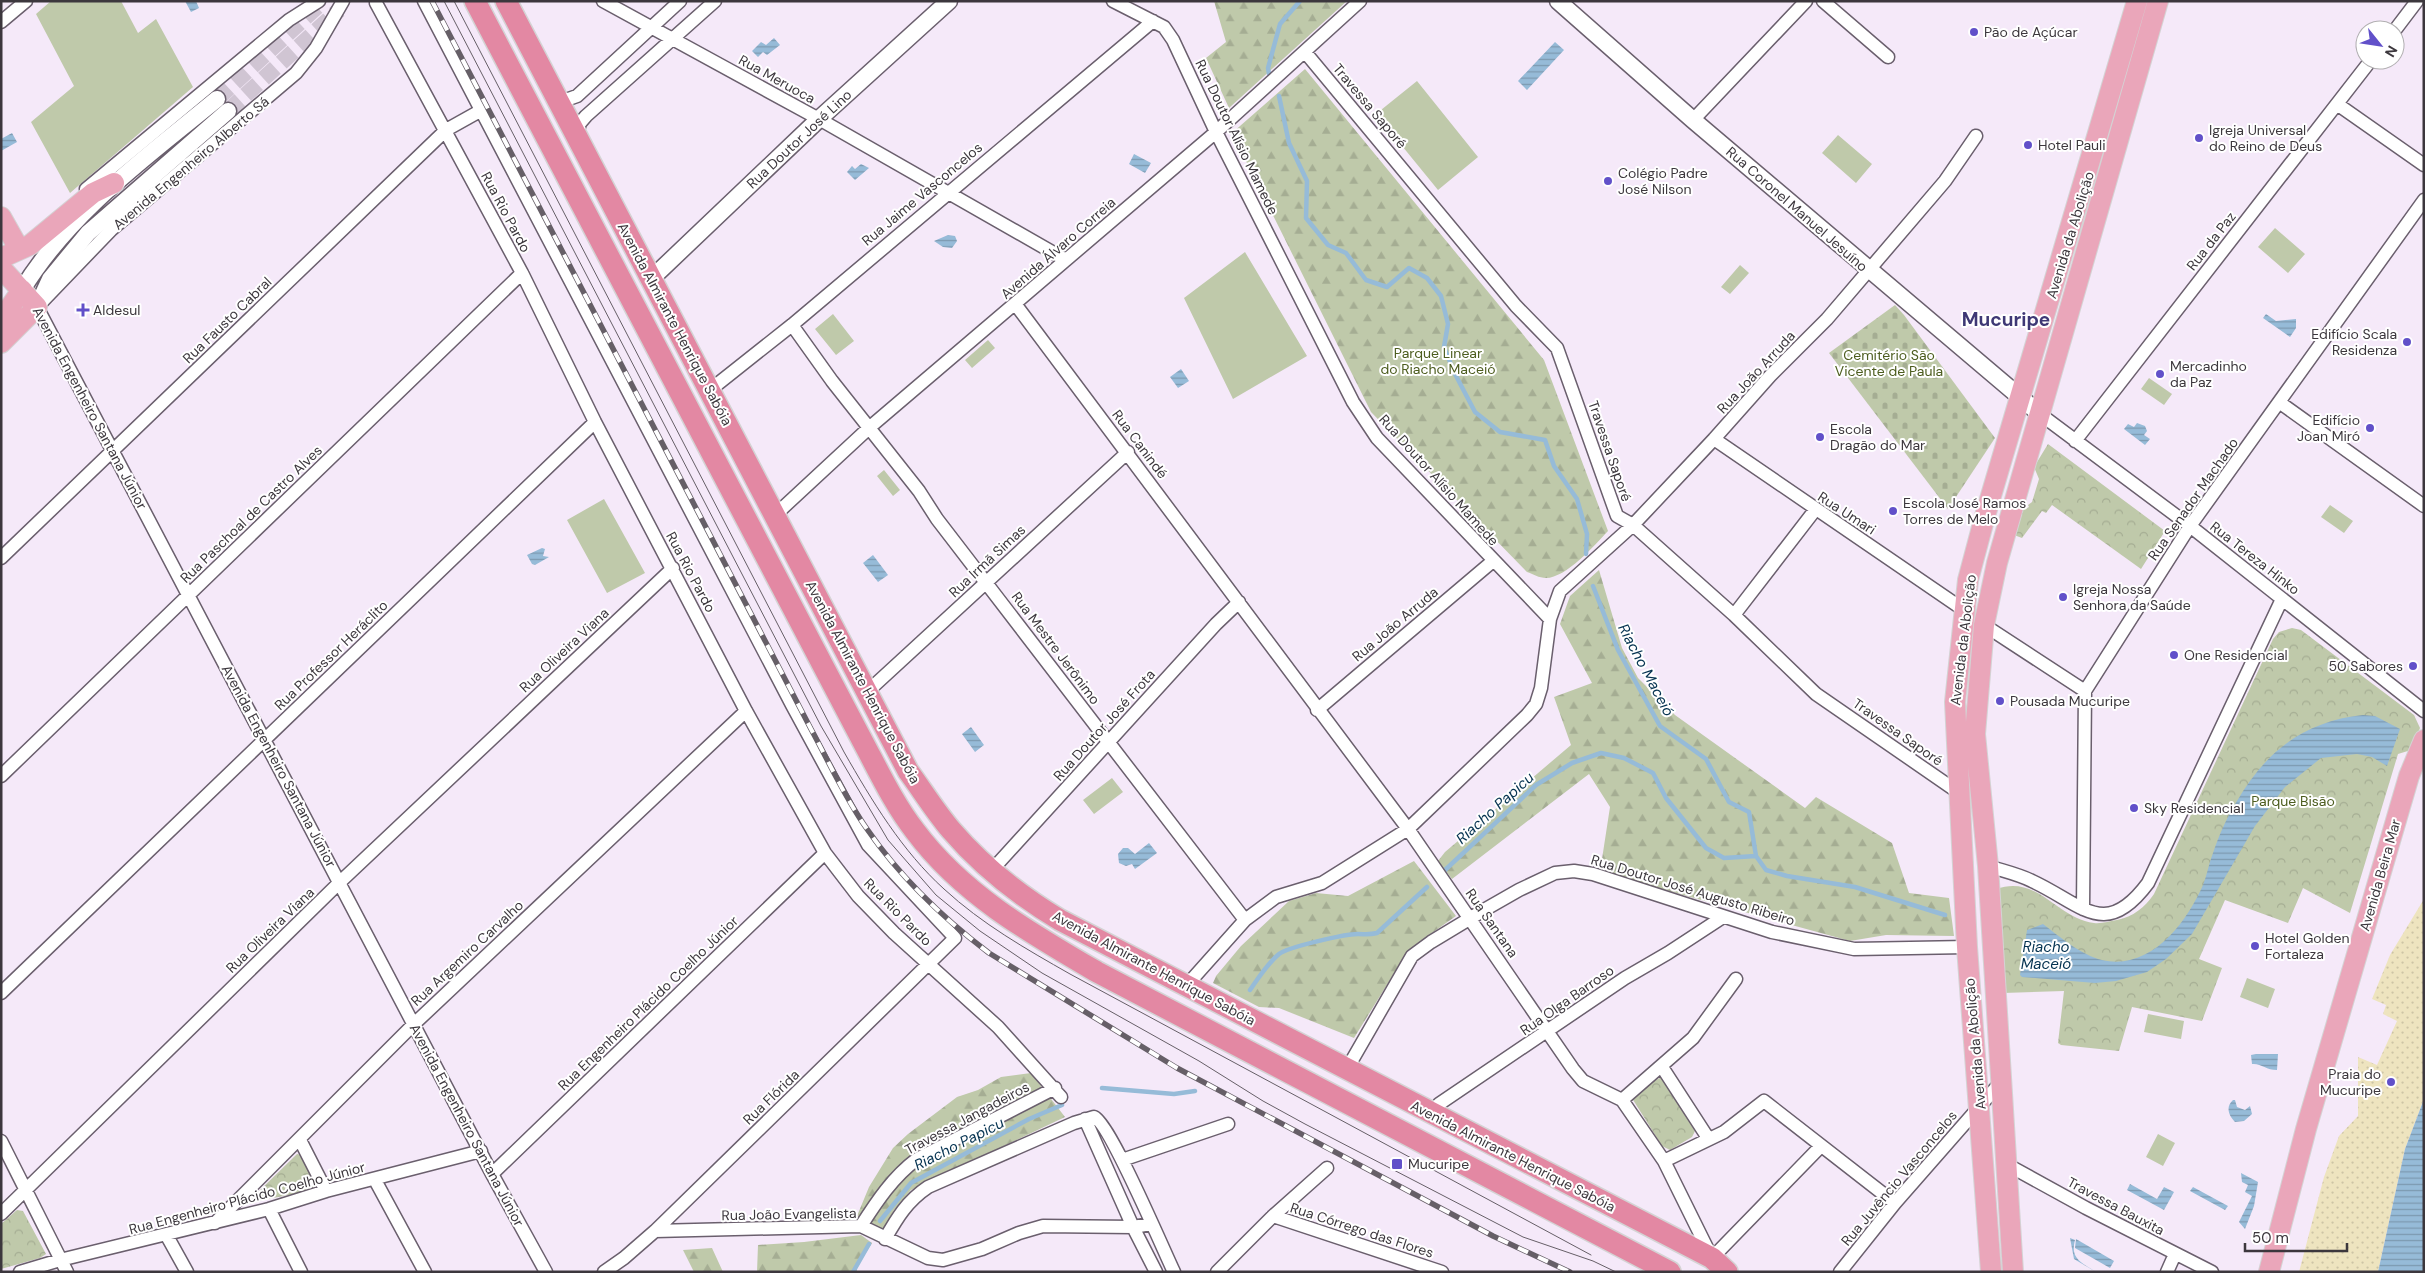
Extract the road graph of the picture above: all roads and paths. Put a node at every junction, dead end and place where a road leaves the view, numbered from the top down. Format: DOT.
graph roads {
  1 [pos="26,1"];
  2 [pos="319,1"];
  3 [pos="343,1"];
  4 [pos="424,1"];
  5 [pos="476,1"];
  6 [pos="506,1"];
  7 [pos="603,1"];
  8 [pos="680,1"];
  9 [pos="715,1"];
  10 [pos="949,1"];
  11 [pos="1113,1"];
  12 [pos="1360,1"];
  13 [pos="1558,1"];
  14 [pos="1806,1"];
  15 [pos="1823,1"];
  16 [pos="2138,1"];
  17 [pos="2158,1"];
  18 [pos="2417,1"];
  19 [pos="376,3"];
  20 [pos="337,7"];
  21 [pos="2403,20"];
  22 [pos="1153,21"];
  23 [pos="1,22"];
  24 [pos="650,27"];
  25 [pos="673,40"];
  26 [pos="1305,52"];
  27 [pos="1888,57"];
  28 [pos="2363,70"];
  29 [pos="560,102"];
  30 [pos="2337,104"];
  31 [pos="480,111"];
  32 [pos="819,119"];
  33 [pos="1693,120"];
  34 [pos="446,130"];
  35 [pos="1216,132"];
  36 [pos="577,134"];
  37 [pos="1976,136"];
  38 [pos="2424,165"];
  39 [pos="114,183"];
  40 [pos="947,192"];
  41 [pos="2080,199"];
  42 [pos="2424,200"];
  43 [pos="2100,205"];
  44 [pos="1,217"];
  45 [pos="11,249"];
  46 [pos="1066,260"];
  47 [pos="1,268"];
  48 [pos="1868,270"];
  49 [pos="522,273"];
  50 [pos="651,279"];
  51 [pos="22,290"];
  52 [pos="1016,305"];
  53 [pos="37,307"];
  54 [pos="1,320"];
  55 [pos="792,325"];
  56 [pos="1,343"];
  57 [pos="710,390"];
  58 [pos="2022,398"];
  59 [pos="2280,402"];
  60 [pos="2040,414"];
  61 [pos="595,422"];
  62 [pos="870,427"];
  63 [pos="1714,440"];
  64 [pos="2074,441"];
  65 [pos="113,450"];
  66 [pos="1128,452"];
  67 [pos="2424,506"];
  68 [pos="1815,510"];
  69 [pos="774,516"];
  70 [pos="1633,525"];
  71 [pos="2190,526"];
  72 [pos="1,558"];
  73 [pos="1493,561"];
  74 [pos="673,568"];
  75 [pos="987,582"];
  76 [pos="188,595"];
  77 [pos="2282,599"];
  78 [pos="1239,602"];
  79 [pos="1964,610"];
  80 [pos="1734,614"];
  81 [pos="1550,619"];
  82 [pos="1984,625"];
  83 [pos="2085,691"];
  84 [pos="867,692"];
  85 [pos="1955,702"];
  86 [pos="1977,702"];
  87 [pos="1317,710"];
  88 [pos="746,711"];
  89 [pos="2424,711"];
  90 [pos="264,739"];
  91 [pos="2424,740"];
  92 [pos="1110,742"];
  93 [pos="1,776"];
  94 [pos="1958,792"];
  95 [pos="1408,829"];
  96 [pos="825,853"];
  97 [pos="1988,866"];
  98 [pos="992,870"];
  99 [pos="340,882"];
  100 [pos="2083,908"];
  101 [pos="1723,917"];
  102 [pos="1470,918"];
  103 [pos="1245,920"];
  104 [pos="1967,947"];
  105 [pos="1129,956"];
  106 [pos="929,964"];
  107 [pos="1736,979"];
  108 [pos="1114,982"];
  109 [pos="1187,985"];
  110 [pos="1,993"];
  111 [pos="414,1024"];
  112 [pos="1546,1032"];
  113 [pos="1662,1067"];
  114 [pos="1347,1069"];
  115 [pos="2001,1082"];
  116 [pos="1058,1092"];
  117 [pos="1622,1100"];
  118 [pos="1980,1107"];
  119 [pos="1434,1114"];
  120 [pos="1077,1118"];
  121 [pos="1228,1124"];
  122 [pos="1708,1138"];
  123 [pos="300,1140"];
  124 [pos="1,1141"];
  125 [pos="1821,1146"];
  126 [pos="481,1151"];
  127 [pos="1122,1160"];
  128 [pos="1664,1161"];
  129 [pos="2006,1164"];
  130 [pos="1327,1168"];
  131 [pos="492,1174"];
  132 [pos="374,1180"];
  133 [pos="27,1190"];
  134 [pos="326,1191"];
  135 [pos="1895,1203"];
  136 [pos="269,1209"];
  137 [pos="1,1214"];
  138 [pos="1273,1216"];
  139 [pos="215,1223"];
  140 [pos="1151,1224"];
  141 [pos="863,1227"];
  142 [pos="1133,1227"];
  143 [pos="655,1231"];
  144 [pos="167,1236"];
  145 [pos="882,1238"];
  146 [pos="2175,1254"];
  147 [pos="60,1260"];
  148 [pos="1720,1265"];
  149 [pos="20,1272"];
  150 [pos="67,1272"];
  151 [pos="186,1272"];
  152 [pos="301,1272"];
  153 [pos="425,1272"];
  154 [pos="546,1272"];
  155 [pos="604,1272"];
  156 [pos="1156,1272"];
  157 [pos="1174,1272"];
  158 [pos="1217,1272"];
  159 [pos="1442,1272"];
  160 [pos="1670,1272"];
  161 [pos="1840,1272"];
  162 [pos="1991,1272"];
  163 [pos="2013,1272"];
  164 [pos="2167,1272"];
  165 [pos="2212,1272"];
  166 [pos="2269,1272"];
  1 -- 23 [label="street"];
  2 -- 45 [label="street"];
  3 -- 20 [label="street, Avenida Engenheiro Alberto Sá"];
  4 -- 31 [label="street"];
  5 -- 108 [label="highway, Avenida Almirante Henrique Sabóia"];
  6 -- 29 [label="highway, Avenida Almirante Henrique Sabóia"];
  7 -- 24 [label="street, Rua Meruoca"];
  8 -- 24 [label="street"];
  9 -- 25 [label="street"];
  10 -- 32 [label="street, Rua Doutor José Lino"];
  11 -- 22 [label="street, Rua Doutor Alísio Mamede"];
  12 -- 26 [label="street, Avenida Álvaro Correia"];
  13 -- 33 [label="street, Rua Coronel Manuel Jesuíno"];
  14 -- 33 [label="street"];
  15 -- 27 [label="street"];
  16 -- 41 [label="main road, Avenida da Abolição"];
  17 -- 43 [label="main road, Avenida da Abolição"];
  18 -- 21 [label="street"];
  19 -- 34 [label="street, Rua Rio Pardo"];
  20 -- 53 [label="street, Avenida Engenheiro Alberto Sá"];
  22 -- 35 [label="street, Rua Doutor Alísio Mamede"];
  22 -- 40 [label="street, Rua Jaime Vasconcelos"];
  24 -- 25 [label="street, Rua Meruoca"];
  24 -- 29 [label="street"];
  25 -- 32 [label="street, Rua Meruoca"];
  25 -- 36 [label="street"];
  26 -- 35 [label="street, Avenida Álvaro Correia"];
  26 -- 70 [label="street, Travessa Saporé"];
  28 -- 30 [label="street, Rua da Paz"];
  29 -- 36 [label="highway, Avenida Almirante Henrique Sabóia"];
  30 -- 38 [label="street"];
  30 -- 64 [label="street, Rua da Paz"];
  31 -- 34 [label="street, Rua Fausto Cabral"];
  31 -- 106 [label="street, Rua Flórida"];
  32 -- 40 [label="street, Rua Meruoca"];
  32 -- 50 [label="street, Rua Doutor José Lino"];
  33 -- 48 [label="street, Rua Coronel Manuel Jesuíno"];
  34 -- 49 [label="street, Rua Rio Pardo"];
  34 -- 65 [label="street, Rua Fausto Cabral"];
  35 -- 46 [label="street, Avenida Álvaro Correia"];
  35 -- 73 [label="street, Rua Doutor Alísio Mamede"];
  36 -- 50 [label="highway, Avenida Almirante Henrique Sabóia"];
  37 -- 48 [label="street, Rua João Arruda"];
  39 -- 45 [label="main road"];
  39 -- 51 [label="street, Avenida Engenheiro Alberto Sá"];
  39 -- 53 [label="street, Avenida Engenheiro Alberto Sá"];
  40 -- 46 [label="street, Rua Meruoca"];
  40 -- 55 [label="street, Rua Jaime Vasconcelos"];
  41 -- 43 [label="main road"];
  41 -- 58 [label="main road, Avenida da Abolição"];
  42 -- 59 [label="street, Rua Senador Machado"];
  43 -- 60 [label="main road, Avenida da Abolição"];
  44 -- 45 [label="main road"];
  46 -- 52 [label="street, Avenida Álvaro Correia"];
  47 -- 51 [label="main road, Avenida Engenheiro Santana Júnior"];
  48 -- 58 [label="street, Rua Coronel Manuel Jesuíno"];
  48 -- 63 [label="street, Rua João Arruda"];
  49 -- 61 [label="street, Rua Rio Pardo"];
  49 -- 76 [label="street, Rua Paschoal de Castro Alves"];
  50 -- 57 [label="highway, Avenida Almirante Henrique Sabóia"];
  51 -- 53 [label="main road, Avenida Engenheiro Santana Júnior"];
  51 -- 54 [label="main road, Avenida Engenheiro Alberto Sá"];
  52 -- 62 [label="street, Avenida Álvaro Correia"];
  52 -- 66 [label="street, Rua Canindé"];
  53 -- 56 [label="main road, Avenida Engenheiro Alberto Sá"];
  53 -- 65 [label="street, Avenida Engenheiro Santana Júnior"];
  55 -- 57 [label="street, Rua Jaime Vasconcelos"];
  55 -- 62 [label="street, Rua Mestre Jerônimo"];
  57 -- 69 [label="highway, Avenida Almirante Henrique Sabóia"];
  58 -- 60 [label="street, Rua Coronel Manuel Jesuíno"];
  58 -- 79 [label="main road, Avenida da Abolição"];
  59 -- 67 [label="street"];
  59 -- 71 [label="street, Rua Senador Machado"];
  60 -- 64 [label="street, Rua Tereza Hinko"];
  60 -- 82 [label="main road, Avenida da Abolição"];
  61 -- 74 [label="street, Rua Rio Pardo"];
  61 -- 90 [label="street, Rua Professor Heráclito"];
  62 -- 69 [label="street, Avenida Álvaro Correia"];
  62 -- 75 [label="street, Rua Mestre Jerônimo"];
  63 -- 68 [label="street, Rua Umari"];
  63 -- 70 [label="street, Rua João Arruda"];
  64 -- 71 [label="street, Rua Tereza Hinko"];
  65 -- 72 [label="street, Rua Fausto Cabral"];
  65 -- 76 [label="street, Avenida Engenheiro Santana Júnior"];
  66 -- 75 [label="street, Rua Irmã Simas"];
  66 -- 78 [label="street, Rua Canindé"];
  68 -- 79 [label="street, Rua Umari"];
  68 -- 80 [label="street"];
  69 -- 84 [label="highway, Avenida Almirante Henrique Sabóia"];
  70 -- 80 [label="street, Travessa Saporé"];
  70 -- 81 [label="street, Rua João Arruda"];
  71 -- 77 [label="street, Rua Tereza Hinko"];
  71 -- 83 [label="street, Rua Senador Machado"];
  73 -- 81 [label="street, Rua Doutor Alísio Mamede"];
  73 -- 87 [label="street, Rua João Arruda"];
  74 -- 88 [label="street, Rua Rio Pardo"];
  74 -- 99 [label="street, Rua Oliveira Viana"];
  75 -- 84 [label="street, Rua Irmã Simas"];
  75 -- 92 [label="street, Rua Mestre Jerônimo"];
  76 -- 90 [label="street, Avenida Engenheiro Santana Júnior"];
  76 -- 93 [label="street, Rua Paschoal de Castro Alves"];
  77 -- 89 [label="street, Rua Tereza Hinko"];
  77 -- 100 [label="street"];
  78 -- 87 [label="street, Rua Santana"];
  78 -- 92 [label="street, Rua Doutor José Frota"];
  79 -- 85 [label="main road, Avenida da Abolição"];
  80 -- 94 [label="street, Travessa Saporé"];
  81 -- 95 [label="street"];
  82 -- 83 [label="street"];
  82 -- 86 [label="main road, Avenida da Abolição"];
  83 -- 100 [label="street"];
  84 -- 98 [label="highway, Avenida Almirante Henrique Sabóia"];
  85 -- 86 [label="main road"];
  85 -- 94 [label="main road, Avenida da Abolição"];
  86 -- 97 [label="main road, Avenida da Abolição"];
  87 -- 95 [label="street, Rua Santana"];
  88 -- 96 [label="street, Rua Rio Pardo"];
  88 -- 111 [label="street, Rua Argemiro Carvalho"];
  90 -- 99 [label="street, Avenida Engenheiro Santana Júnior"];
  90 -- 110 [label="street, Rua Professor Heráclito"];
  91 -- 166 [label="main road, Avenida Beira Mar"];
  92 -- 98 [label="street, Rua Doutor José Frota"];
  92 -- 103 [label="street, Rua Mestre Jerônimo"];
  94 -- 104 [label="main road, Avenida da Abolição"];
  95 -- 102 [label="street, Rua Santana"];
  95 -- 103 [label="street"];
  96 -- 106 [label="street, Rua Rio Pardo"];
  96 -- 131 [label="street, Rua Engenheiro Plácido Coelho Júnior"];
  97 -- 100 [label="street"];
  97 -- 115 [label="main road, Avenida da Abolição"];
  98 -- 105 [label="highway, Avenida Almirante Henrique Sabóia"];
  99 -- 111 [label="street, Avenida Engenheiro Santana Júnior"];
  99 -- 133 [label="street, Rua Oliveira Viana"];
  101 -- 102 [label="street, Rua Doutor José Augusto Ribeiro"];
  101 -- 104 [label="street, Rua Doutor José Augusto Ribeiro"];
  101 -- 112 [label="street, Rua Olga Barroso"];
  102 -- 112 [label="street, Rua Santana"];
  102 -- 114 [label="street, Rua Doutor José Augusto Ribeiro"];
  103 -- 109 [label="street"];
  104 -- 118 [label="main road, Avenida da Abolição"];
  105 -- 108 [label="highway"];
  105 -- 109 [label="highway, Avenida Almirante Henrique Sabóia"];
  106 -- 116 [label="street, Rua Rio Pardo"];
  106 -- 143 [label="street, Rua Flórida"];
  107 -- 113 [label="street"];
  108 -- 160 [label="highway, Avenida Almirante Henrique Sabóia"];
  109 -- 114 [label="highway, Avenida Almirante Henrique Sabóia"];
  111 -- 123 [label="street, Rua Argemiro Carvalho"];
  111 -- 126 [label="street, Avenida Engenheiro Santana Júnior"];
  112 -- 117 [label="street, Rua Santana"];
  112 -- 119 [label="street, Rua Olga Barroso"];
  113 -- 117 [label="street"];
  113 -- 122 [label="street"];
  114 -- 119 [label="highway, Avenida Almirante Henrique Sabóia"];
  115 -- 118 [label="street, Rua Juvêncio Vasconcelos"];
  115 -- 129 [label="main road, Avenida da Abolição"];
  116 -- 141 [label="street, Travessa Jangadeiros"];
  117 -- 128 [label="street, Rua Santana"];
  118 -- 135 [label="street, Rua Juvêncio Vasconcelos"];
  118 -- 162 [label="main road, Avenida da Abolição"];
  119 -- 148 [label="highway, Avenida Almirante Henrique Sabóia"];
  120 -- 127 [label="street"];
  120 -- 142 [label="street"];
  120 -- 145 [label="street"];
  121 -- 127 [label="street"];
  122 -- 125 [label="street"];
  122 -- 128 [label="street"];
  123 -- 134 [label="street"];
  123 -- 139 [label="street, Rua Argemiro Carvalho"];
  124 -- 133 [label="street"];
  125 -- 135 [label="street"];
  125 -- 148 [label="street"];
  126 -- 131 [label="street, Avenida Engenheiro Santana Júnior"];
  126 -- 132 [label="street, Rua Engenheiro Plácido Coelho Júnior"];
  127 -- 140 [label="street"];
  128 -- 148 [label="street, Rua Santana"];
  129 -- 146 [label="street, Travessa Bauxita"];
  129 -- 163 [label="main road, Avenida da Abolição"];
  130 -- 138 [label="street"];
  131 -- 154 [label="street, Avenida Engenheiro Santana Júnior"];
  132 -- 134 [label="street, Rua Engenheiro Plácido Coelho Júnior"];
  132 -- 153 [label="street"];
  133 -- 137 [label="street, Rua Oliveira Viana"];
  133 -- 147 [label="street"];
  134 -- 136 [label="street, Rua Engenheiro Plácido Coelho Júnior"];
  135 -- 161 [label="street, Rua Juvêncio Vasconcelos"];
  136 -- 139 [label="street, Rua Engenheiro Plácido Coelho Júnior"];
  136 -- 152 [label="street"];
  138 -- 158 [label="street"];
  138 -- 159 [label="street, Rua Córrego das Flores"];
  139 -- 144 [label="street, Rua Engenheiro Plácido Coelho Júnior"];
  140 -- 142 [label="street, Rua João Evangelista"];
  140 -- 157 [label="street"];
  141 -- 143 [label="street, Rua João Evangelista"];
  141 -- 145 [label="street, Rua João Evangelista"];
  142 -- 145 [label="street, Rua João Evangelista"];
  142 -- 156 [label="street"];
  143 -- 155 [label="street, Rua Flórida"];
  144 -- 147 [label="street, Rua Engenheiro Plácido Coelho Júnior"];
  144 -- 151 [label="street"];
  146 -- 164 [label="street"];
  146 -- 165 [label="street, Travessa Bauxita"];
  147 -- 149 [label="street, Rua Engenheiro Plácido Coelho Júnior"];
  147 -- 150 [label="street"];
}
